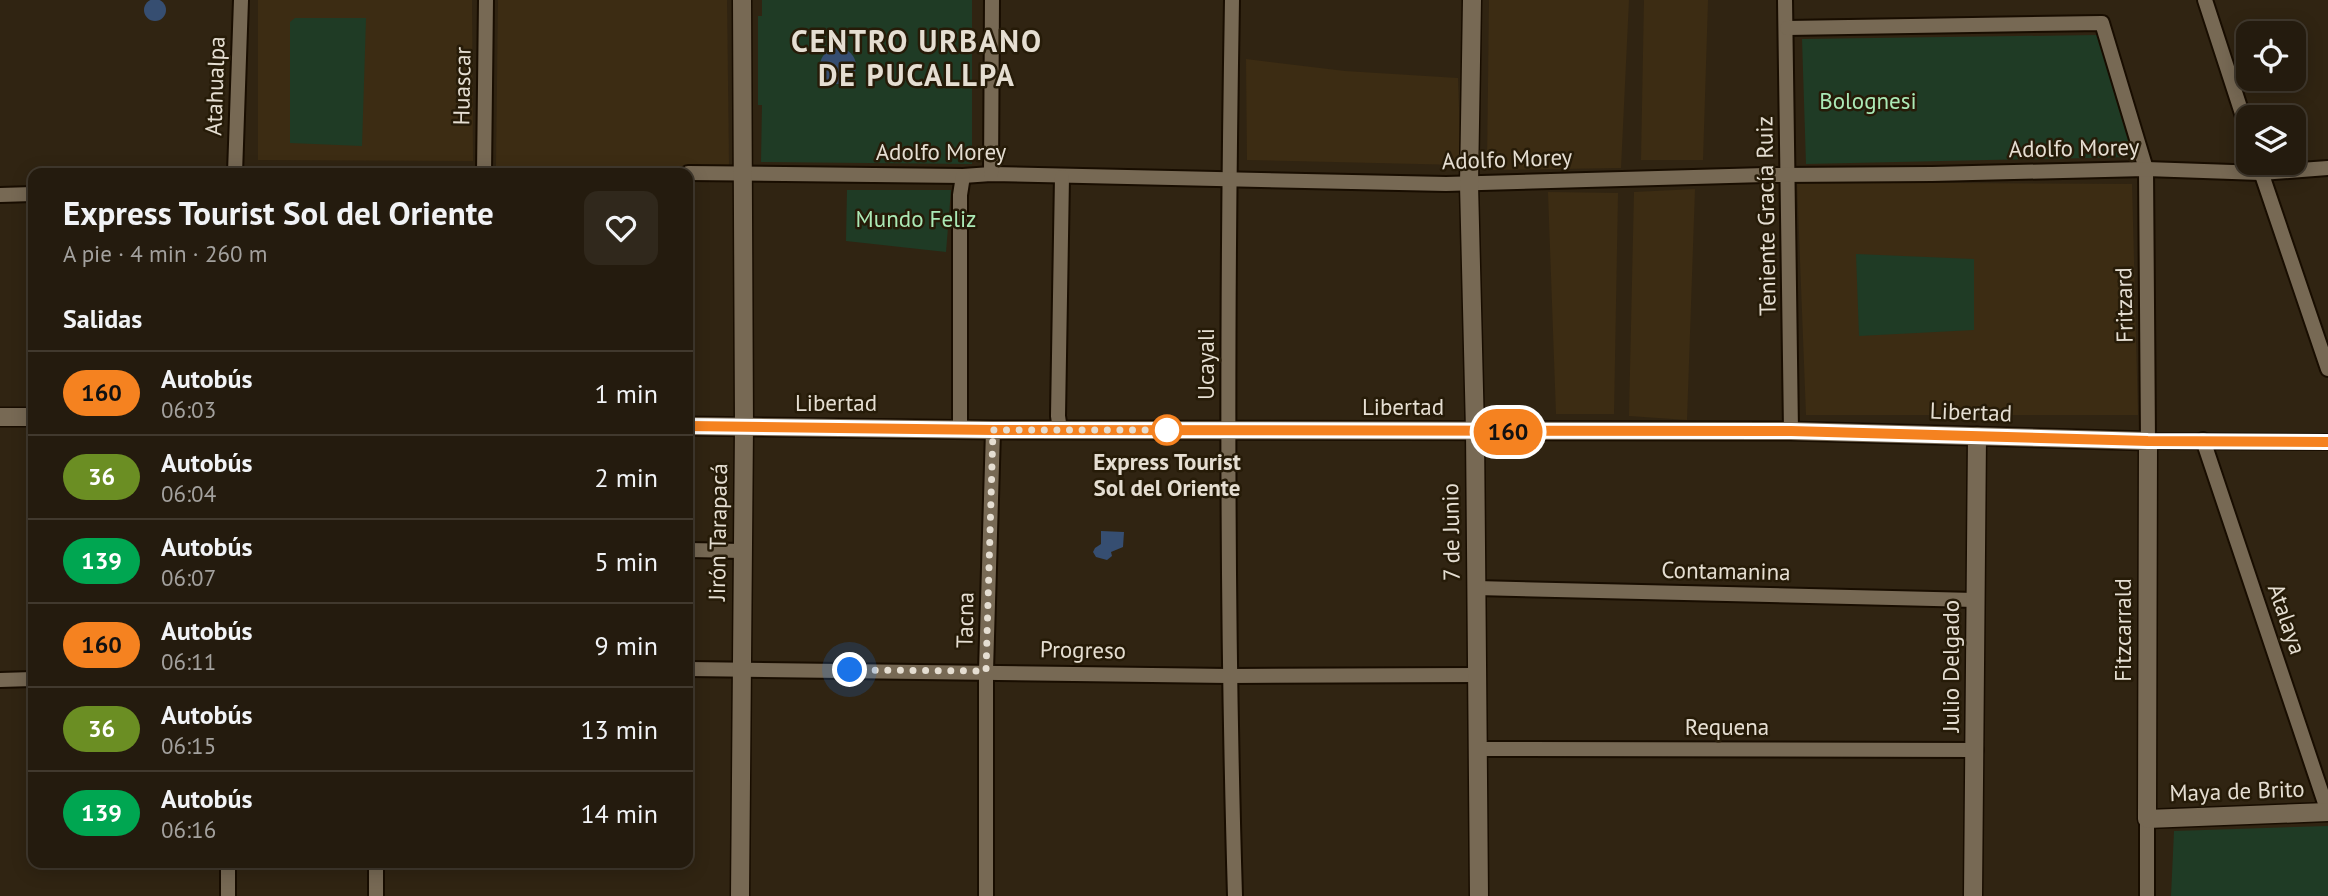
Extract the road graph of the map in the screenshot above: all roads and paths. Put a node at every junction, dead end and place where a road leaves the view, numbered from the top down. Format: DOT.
graph roads {
  1 [pos="241,0"];
  2 [pos="486,0"];
  3 [pos="742,0"];
  4 [pos="992,0"];
  5 [pos="1232,0"];
  6 [pos="1472,0"];
  7 [pos="1785,0"];
  8 [pos="2205,0"];
  9 [pos="1787,28"];
  10 [pos="2239,105"];
  11 [pos="235,168"];
  12 [pos="484,168"];
  13 [pos="2236,168"];
  14 [pos="2306,168"];
  15 [pos="2328,168"];
  16 [pos="2146,169"];
  17 [pos="693,173"];
  18 [pos="744,173"];
  19 [pos="991,174"];
  20 [pos="1789,175"];
  21 [pos="2262,175"];
  22 [pos="963,176"];
  23 [pos="1062,177"];
  24 [pos="1229,178"];
  25 [pos="1469,184"];
  26 [pos="28,194"];
  27 [pos="0,195"];
  28 [pos="2328,369"];
  29 [pos="0,417"];
  30 [pos="28,417"];
  31 [pos="693,426"];
  32 [pos="744,427"];
  33 [pos="960,429"];
  34 [pos="993,430"];
  35 [pos="1060,430"];
  36 [pos="1228,430"];
  37 [pos="1475,431"];
  38 [pos="1791,431"];
  39 [pos="1977,436"];
  40 [pos="2203,440"];
  41 [pos="2148,441"];
  42 [pos="2328,442"];
  43 [pos="693,550"];
  44 [pos="743,551"];
  45 [pos="1476,588"];
  46 [pos="1975,600"];
  47 [pos="693,669"];
  48 [pos="741,670"];
  49 [pos="986,671"];
  50 [pos="1477,675"];
  51 [pos="1229,676"];
  52 [pos="28,679"];
  53 [pos="0,680"];
  54 [pos="1477,749"];
  55 [pos="1976,750"];
  56 [pos="2328,812"];
  57 [pos="2147,819"];
  58 [pos="228,868"];
  59 [pos="376,868"];
  60 [pos="228,896"];
  61 [pos="376,896"];
  62 [pos="740,896"];
  63 [pos="986,896"];
  64 [pos="1235,896"];
  65 [pos="1479,896"];
  66 [pos="1973,896"];
  67 [pos="2147,896"];
  1 -- 11 [label="street, Atahualpa"];
  2 -- 12 [label="street, Huascar"];
  3 -- 18 [label="street, Jirón Tarapacá"];
  4 -- 19 [label="street"];
  5 -- 24 [label="street, Ucayali"];
  6 -- 25 [label="street, 7 de Junio"];
  7 -- 9 [label="street, Teniente Gracía Ruiz"];
  8 -- 10 [label="street"];
  9 -- 16 [label="street, Fritzard"];
  9 -- 20 [label="street, Teniente Gracía Ruiz"];
  13 -- 16 [label="street, Adolfo Morey"];
  14 -- 15 [label="street, Adolfo Morey"];
  16 -- 20 [label="street, Adolfo Morey"];
  16 -- 41 [label="street, Fritzard"];
  17 -- 18 [label="street, Adolfo Morey"];
  18 -- 22 [label="street, Adolfo Morey"];
  18 -- 32 [label="street, Jirón Tarapacá"];
  19 -- 22 [label="street, Adolfo Morey"];
  19 -- 23 [label="street, Adolfo Morey"];
  20 -- 25 [label="street, Adolfo Morey"];
  20 -- 38 [label="street, Teniente Gracía Ruiz"];
  21 -- 28 [label="street"];
  22 -- 33 [label="street"];
  23 -- 24 [label="street, Adolfo Morey"];
  23 -- 35 [label="street"];
  24 -- 25 [label="street, Adolfo Morey"];
  24 -- 36 [label="street, Ucayali"];
  25 -- 37 [label="street, 7 de Junio"];
  26 -- 27 [label="street"];
  29 -- 30 [label="street"];
  31 -- 32 [label="street, Libertad"];
  32 -- 33 [label="street, Libertad"];
  32 -- 44 [label="street, Jirón Tarapacá"];
  33 -- 34 [label="street, Libertad"];
  34 -- 35 [label="street, Libertad"];
  34 -- 49 [label="street, Tacna"];
  35 -- 36 [label="street, Libertad"];
  36 -- 37 [label="street, Libertad"];
  36 -- 51 [label="street, Ucayali"];
  37 -- 38 [label="street, Libertad"];
  37 -- 45 [label="street, 7 de Junio"];
  38 -- 39 [label="street, Libertad"];
  39 -- 41 [label="street, Libertad"];
  39 -- 46 [label="street, Julio Delgado"];
  40 -- 41 [label="street, Libertad"];
  40 -- 42 [label="street, Libertad"];
  40 -- 56 [label="street, Atalaya"];
  41 -- 57 [label="street, Fitzcarrald"];
  43 -- 44 [label="street"];
  44 -- 48 [label="street, Jirón Tarapacá"];
  45 -- 46 [label="street, Contamanina"];
  45 -- 50 [label="street, 7 de Junio"];
  46 -- 55 [label="street, Julio Delgado"];
  47 -- 48 [label="street, Progreso"];
  48 -- 49 [label="street, Progreso"];
  48 -- 62 [label="street, Jirón Tarapacá"];
  49 -- 51 [label="street, Progreso"];
  49 -- 63 [label="street, Tacna"];
  50 -- 51 [label="street, Progreso"];
  50 -- 54 [label="street, 7 de Junio"];
  51 -- 64 [label="street, Ucayali"];
  52 -- 53 [label="street"];
  54 -- 55 [label="street, Requena"];
  54 -- 65 [label="street, 7 de Junio"];
  55 -- 66 [label="street, Julio Delgado"];
  56 -- 57 [label="street, Maya de Brito"];
  57 -- 67 [label="street"];
  58 -- 60 [label="street"];
  59 -- 61 [label="street"];
}
